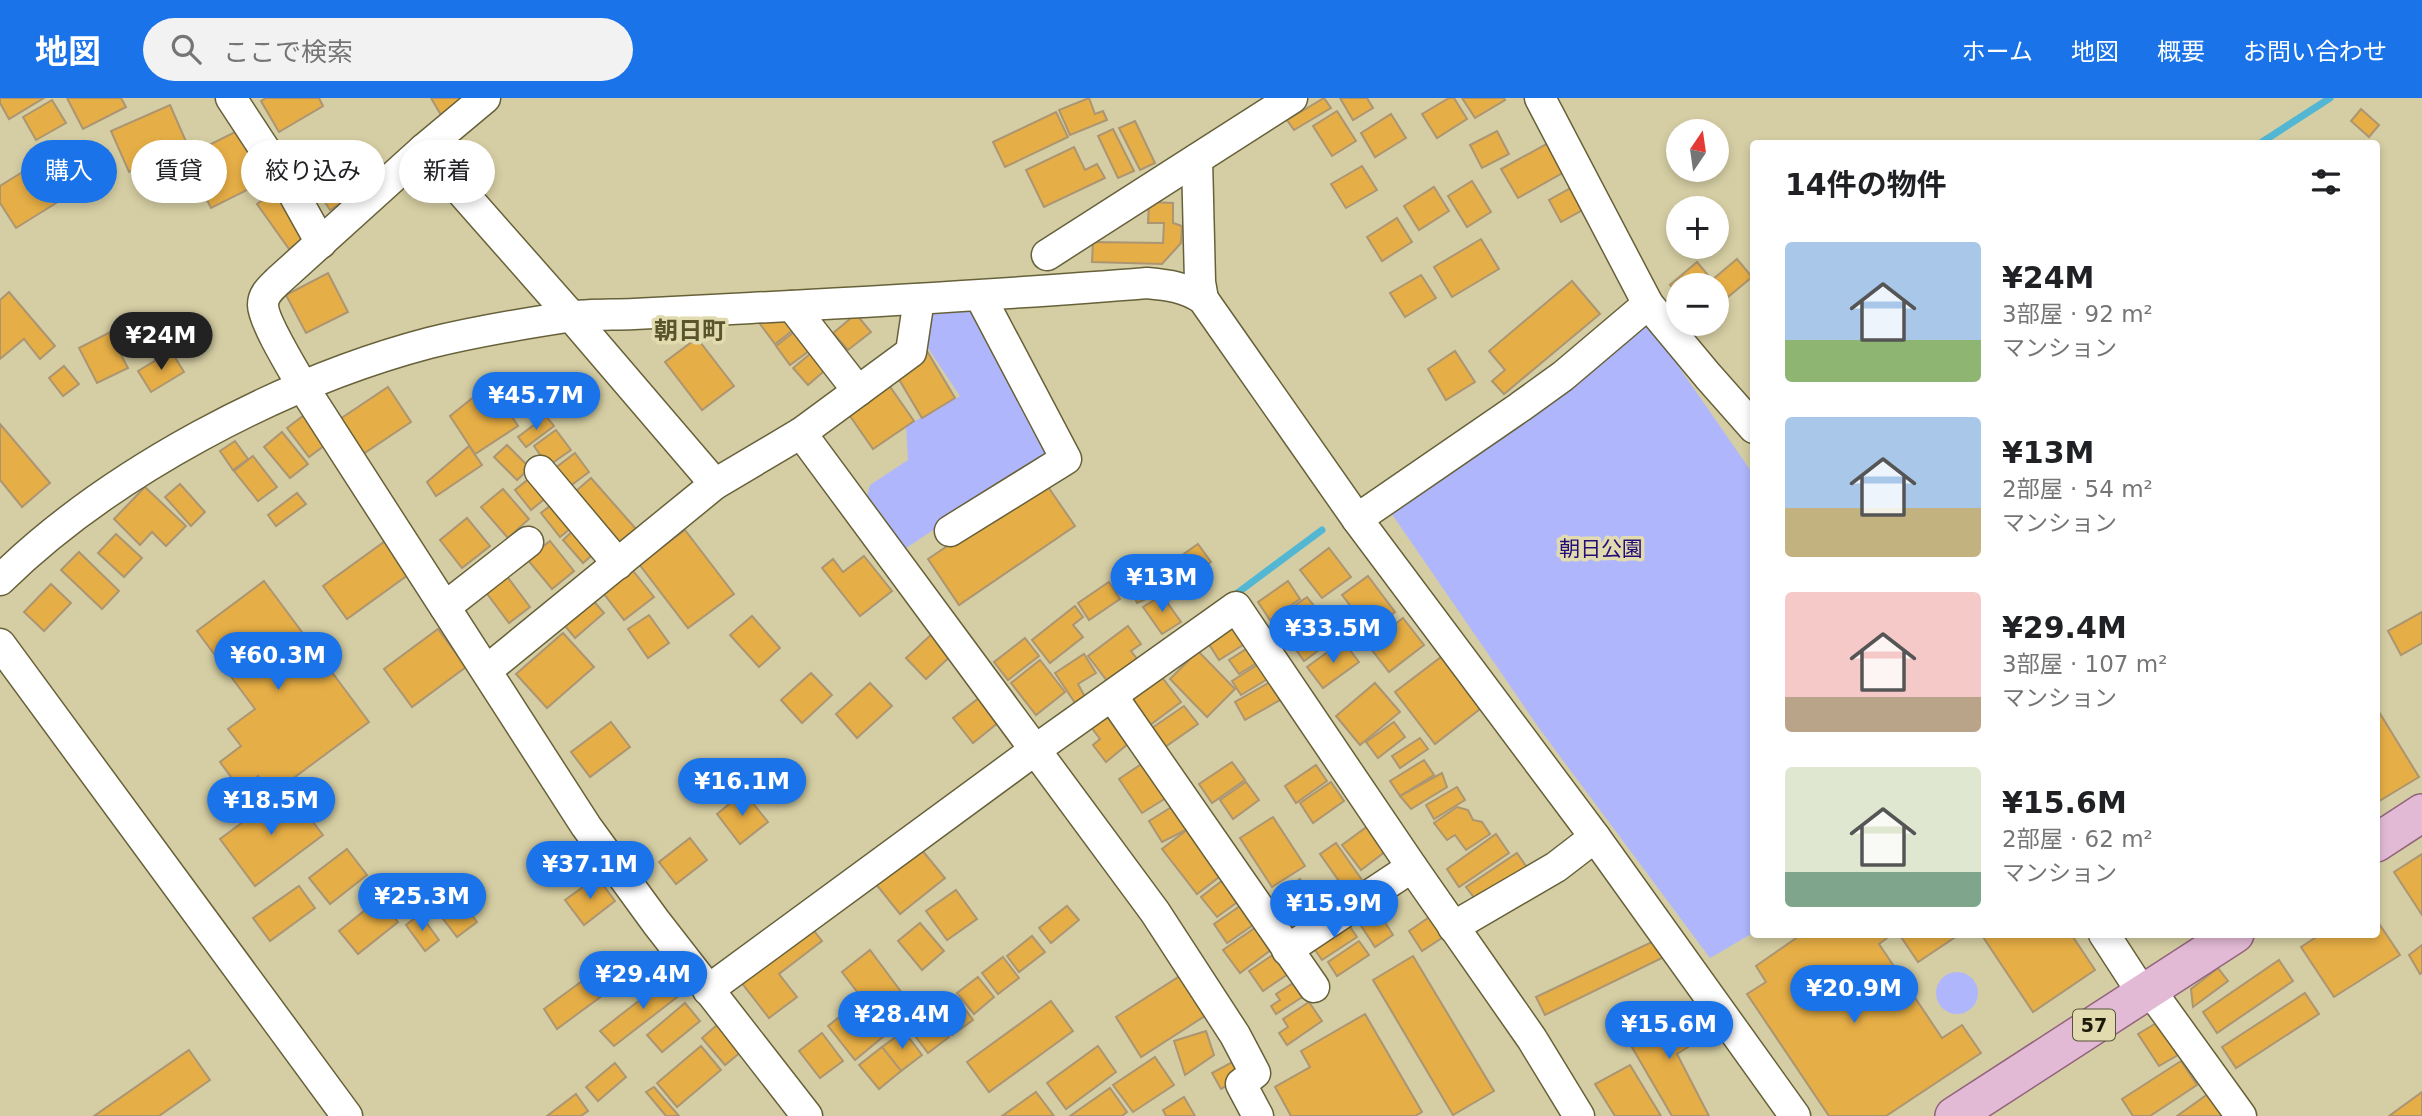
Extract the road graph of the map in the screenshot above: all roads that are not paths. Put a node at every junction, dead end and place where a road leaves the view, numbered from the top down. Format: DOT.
graph roads {
  1 [pos="231,98"];
  2 [pos="485,98"];
  3 [pos="1292,98"];
  4 [pos="1540,98"];
  5 [pos="435,140"];
  6 [pos="1197,159"];
  7 [pos="399,172"];
  8 [pos="472,203"];
  9 [pos="321,243"];
  10 [pos="1047,255"];
  11 [pos="980,296"];
  12 [pos="919,299"];
  13 [pos="1203,299"];
  14 [pos="792,306"];
  15 [pos="1641,310"];
  16 [pos="572,317"];
  17 [pos="303,387"];
  18 [pos="858,391"];
  19 [pos="1750,424"];
  20 [pos="801,433"];
  21 [pos="540,471"];
  22 [pos="715,484"];
  23 [pos="1357,519"];
  24 [pos="950,531"];
  25 [pos="528,542"];
  26 [pos="618,564"];
  27 [pos="0,580"];
  28 [pos="444,607"];
  29 [pos="0,644"];
  30 [pos="486,670"];
  31 [pos="1112,696"];
  32 [pos="1035,750"];
  33 [pos="2422,813"];
  34 [pos="1595,837"];
  35 [pos="2380,840"];
  36 [pos="1412,867"];
  37 [pos="1453,927"];
  38 [pos="2107,938"];
  39 [pos="2229,938"];
  40 [pos="1287,950"];
  41 [pos="1314,987"];
  42 [pos="708,990"];
  43 [pos="2147,992"];
  44 [pos="347,1116"];
  45 [pos="807,1116"];
  46 [pos="1258,1116"];
  47 [pos="1579,1116"];
  48 [pos="1795,1116"];
  49 [pos="1954,1116"];
  50 [pos="2241,1116"];
  1 -- 9 [label="street"];
  2 -- 5 [label="street"];
  3 -- 6 [label="street"];
  4 -- 15 [label="street"];
  6 -- 10 [label="street"];
  6 -- 13 [label="street"];
  7 -- 9 [label="street"];
  8 -- 16 [label="street"];
  9 -- 17 [label="street"];
  11 -- 12 [label="street"];
  11 -- 13 [label="street"];
  11 -- 24 [label="street"];
  12 -- 14 [label="street"];
  12 -- 18 [label="street"];
  13 -- 23 [label="street"];
  14 -- 16 [label="street"];
  14 -- 18 [label="street"];
  15 -- 19 [label="street"];
  15 -- 23 [label="street"];
  16 -- 17 [label="street"];
  16 -- 22 [label="street"];
  17 -- 27 [label="street"];
  17 -- 28 [label="street"];
  18 -- 20 [label="street"];
  20 -- 22 [label="street"];
  20 -- 32 [label="street"];
  21 -- 26 [label="street"];
  22 -- 26 [label="street"];
  23 -- 34 [label="street"];
  25 -- 28 [label="street"];
  26 -- 30 [label="street"];
  28 -- 30 [label="street"];
  29 -- 44 [label="street"];
  30 -- 42 [label="street"];
  31 -- 32 [label="street"];
  31 -- 36 [label="street"];
  31 -- 40 [label="street"];
  32 -- 42 [label="street"];
  32 -- 46 [label="street"];
  33 -- 35 [label="main road"];
  34 -- 37 [label="street"];
  34 -- 48 [label="street"];
  36 -- 37 [label="street"];
  36 -- 40 [label="street"];
  37 -- 47 [label="street"];
  38 -- 43 [label="street"];
  39 -- 43 [label="main road, 57"];
  40 -- 41 [label="street"];
  42 -- 45 [label="street"];
  43 -- 49 [label="main road, 57"];
  43 -- 50 [label="street"];
}
